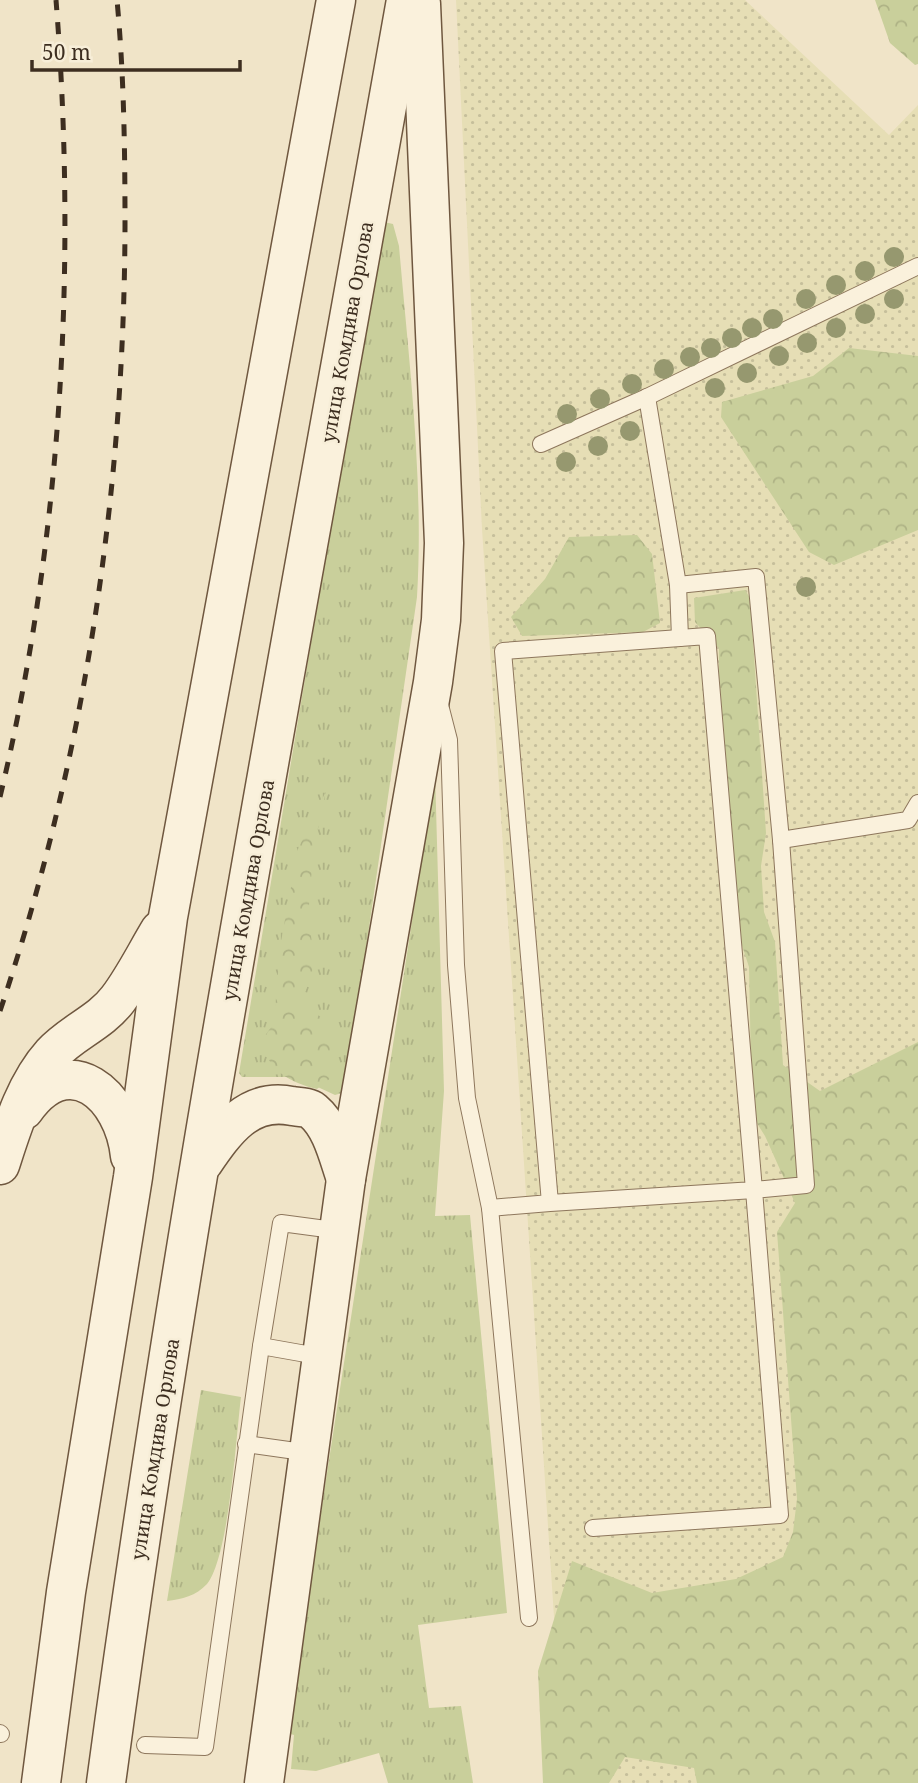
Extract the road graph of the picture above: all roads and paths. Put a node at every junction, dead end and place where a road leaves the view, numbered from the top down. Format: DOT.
graph roads {
  1 [pos="336,0"];
  2 [pos="406,0"];
  3 [pos="421,0"];
  4 [pos="918,266"];
  5 [pos="647,397"];
  6 [pos="541,444"];
  7 [pos="678,585"];
  8 [pos="680,638"];
  9 [pos="433,682"];
  10 [pos="918,803"];
  11 [pos="781,840"];
  12 [pos="168,917"];
  13 [pos="13,1126"];
  14 [pos="0,1165"];
  15 [pos="198,1171"];
  16 [pos="132,1177"];
  17 [pos="346,1180"];
  18 [pos="754,1190"];
  19 [pos="550,1203"];
  20 [pos="490,1208"];
  21 [pos="341,1231"];
  22 [pos="261,1346"];
  23 [pos="323,1357"];
  24 [pos="246,1444"];
  25 [pos="310,1453"];
  26 [pos="593,1528"];
  27 [pos="528,1618"];
  28 [pos="145,1745"];
  29 [pos="41,1783"];
  30 [pos="106,1783"];
  31 [pos="264,1783"];
  1 -- 12 [label="main road"];
  2 -- 15 [label="main road, улица Комдива Орлова"];
  3 -- 9 [label="main road"];
  4 -- 5 [label="lane"];
  5 -- 6 [label="lane"];
  5 -- 7 [label="lane"];
  7 -- 8 [label="lane"];
  7 -- 11 [label="lane"];
  8 -- 18 [label="lane"];
  8 -- 19 [label="lane"];
  9 -- 17 [label="main road"];
  9 -- 20 [label="lane"];
  10 -- 11 [label="lane"];
  11 -- 18 [label="lane"];
  12 -- 13 [label="main road"];
  12 -- 16 [label="main road"];
  13 -- 14 [label="main road"];
  13 -- 16 [label="main road"];
  15 -- 17 [label="main road"];
  15 -- 30 [label="main road, улица Комдива Орлова"];
  16 -- 29 [label="main road"];
  17 -- 21 [label="main road"];
  18 -- 19 [label="lane"];
  18 -- 26 [label="lane"];
  19 -- 20 [label="lane"];
  20 -- 27 [label="lane"];
  21 -- 22 [label="lane"];
  21 -- 23 [label="main road"];
  22 -- 23 [label="lane"];
  22 -- 24 [label="lane"];
  23 -- 25 [label="main road"];
  24 -- 25 [label="lane"];
  24 -- 28 [label="lane"];
  25 -- 31 [label="main road"];
}
